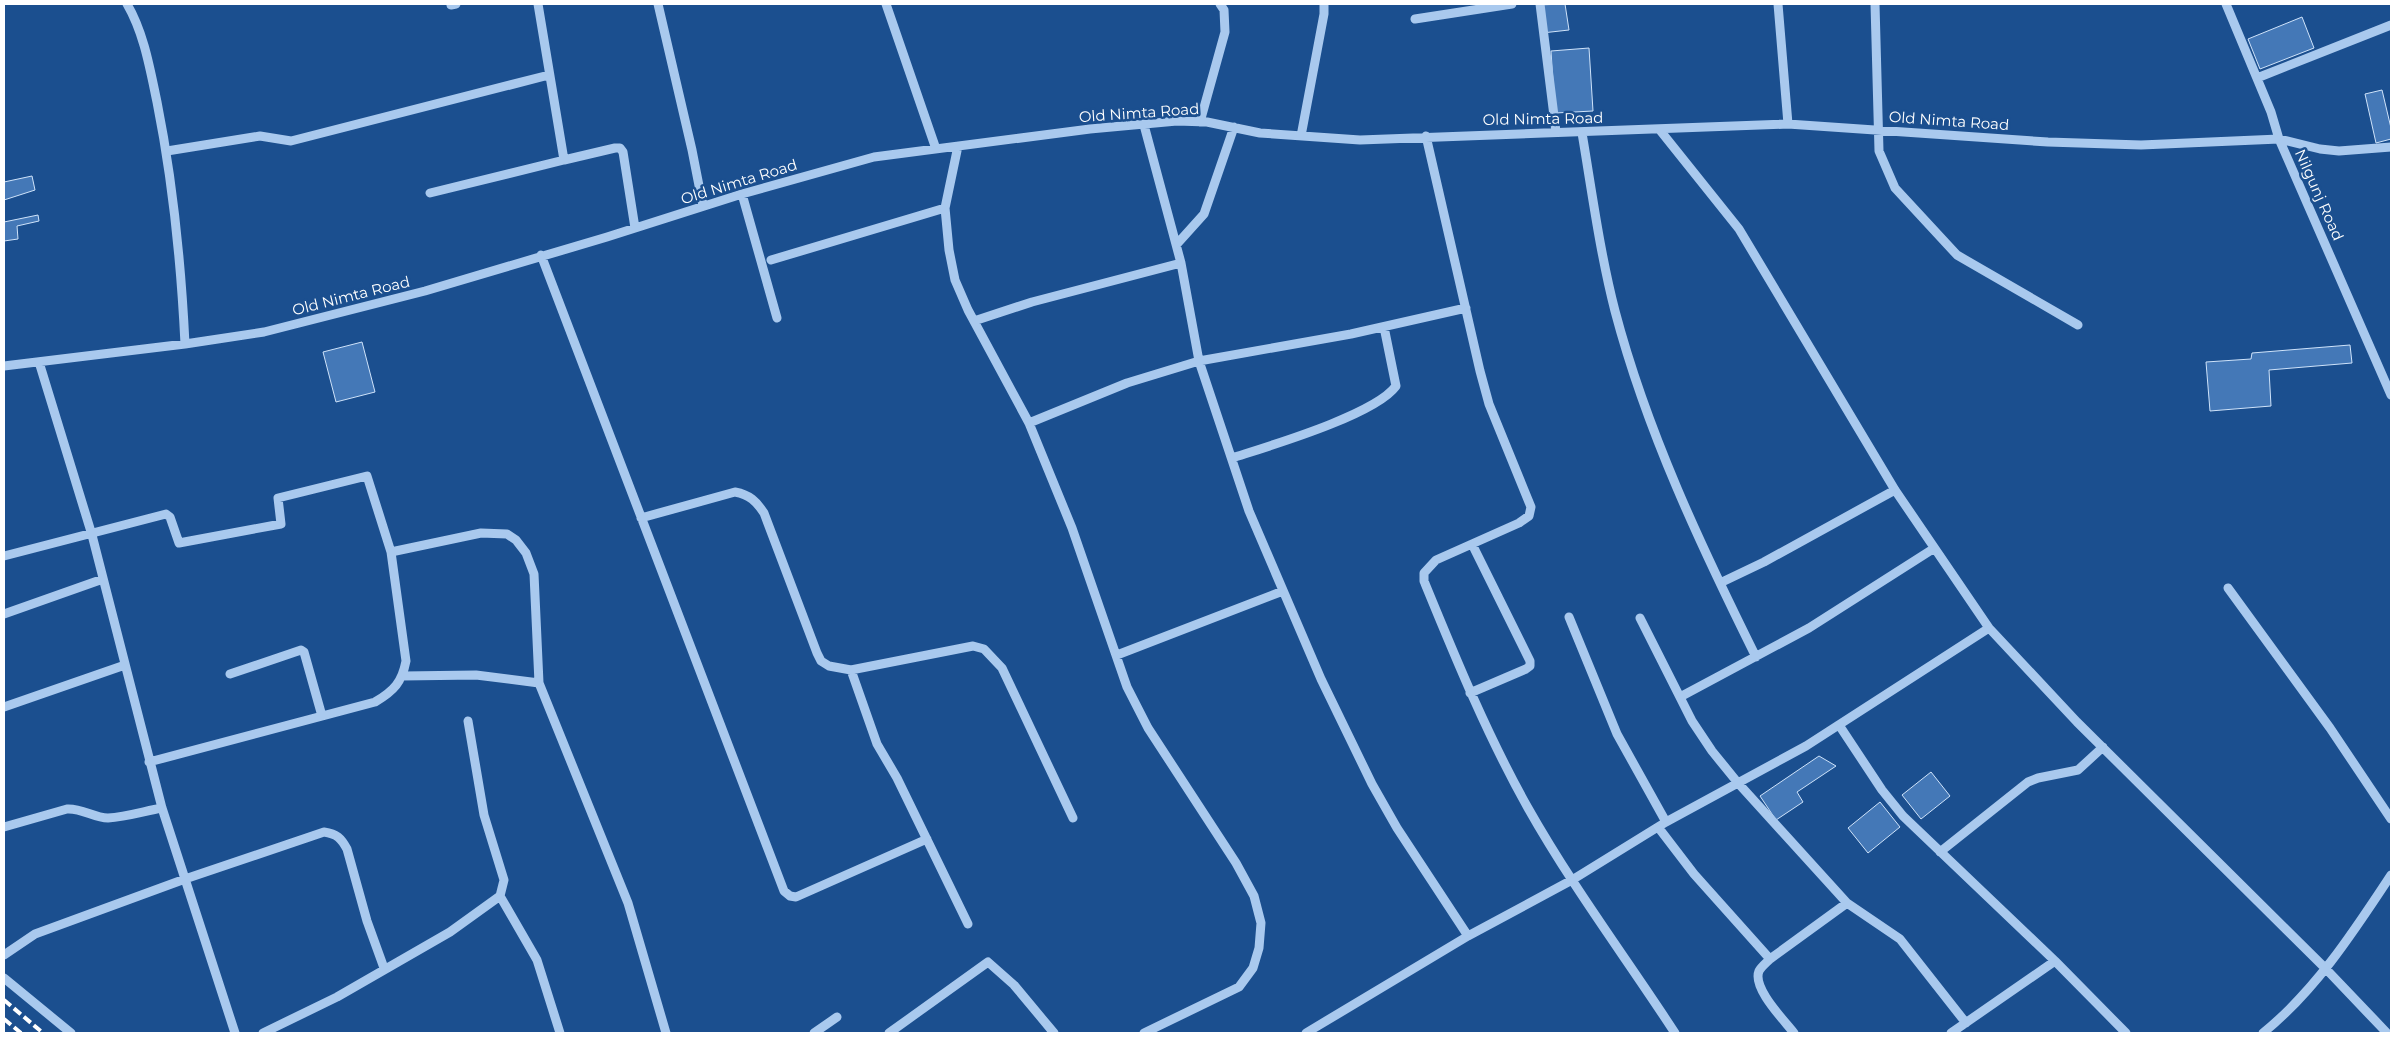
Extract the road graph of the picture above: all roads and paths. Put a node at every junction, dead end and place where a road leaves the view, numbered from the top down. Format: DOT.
graph roads {
  1 [pos="127,4"];
  2 [pos="538,4"];
  3 [pos="658,4"];
  4 [pos="886,4"];
  5 [pos="1220,4"];
  6 [pos="1324,4"];
  7 [pos="1512,4"];
  8 [pos="1540,4"];
  9 [pos="1778,4"];
  10 [pos="1874,4"];
  11 [pos="2226,4"];
  12 [pos="1415,18"];
  13 [pos="2391,26"];
  14 [pos="549,75"];
  15 [pos="2257,78"];
  16 [pos="1200,122"];
  17 [pos="1788,124"];
  18 [pos="1144,125"];
  19 [pos="1234,127"];
  20 [pos="1659,129"];
  21 [pos="1877,130"];
  22 [pos="1556,132"];
  23 [pos="1582,132"];
  24 [pos="1301,136"];
  25 [pos="1426,136"];
  26 [pos="2279,139"];
  27 [pos="958,146"];
  28 [pos="2391,148"];
  29 [pos="936,149"];
  30 [pos="167,151"];
  31 [pos="564,160"];
  32 [pos="430,193"];
  33 [pos="742,194"];
  34 [pos="703,206"];
  35 [pos="945,208"];
  36 [pos="635,228"];
  37 [pos="1177,244"];
  38 [pos="541,255"];
  39 [pos="771,260"];
  40 [pos="1181,262"];
  41 [pos="1466,308"];
  42 [pos="777,318"];
  43 [pos="974,321"];
  44 [pos="2078,325"];
  45 [pos="1384,327"];
  46 [pos="186,344"];
  47 [pos="1199,361"];
  48 [pos="39,362"];
  49 [pos="4,366"];
  50 [pos="2391,395"];
  51 [pos="1029,423"];
  52 [pos="1232,458"];
  53 [pos="1895,490"];
  54 [pos="641,518"];
  55 [pos="92,535"];
  56 [pos="1472,544"];
  57 [pos="1933,549"];
  58 [pos="391,552"];
  59 [pos="4,556"];
  60 [pos="102,579"];
  61 [pos="1720,583"];
  62 [pos="2228,588"];
  63 [pos="1283,591"];
  64 [pos="4,614"];
  65 [pos="1569,617"];
  66 [pos="1640,618"];
  67 [pos="1989,628"];
  68 [pos="1117,655"];
  69 [pos="1756,657"];
  70 [pos="125,665"];
  71 [pos="851,670"];
  72 [pos="230,674"];
  73 [pos="404,676"];
  74 [pos="539,683"];
  75 [pos="1470,692"];
  76 [pos="1680,697"];
  77 [pos="4,708"];
  78 [pos="322,716"];
  79 [pos="468,721"];
  80 [pos="1839,725"];
  81 [pos="2103,748"];
  82 [pos="149,762"];
  83 [pos="1738,783"];
  84 [pos="162,808"];
  85 [pos="1073,818"];
  86 [pos="2391,819"];
  87 [pos="1662,824"];
  88 [pos="4,827"];
  89 [pos="926,839"];
  90 [pos="1940,852"];
  91 [pos="2391,875"];
  92 [pos="185,879"];
  93 [pos="1572,880"];
  94 [pos="500,896"];
  95 [pos="1847,903"];
  96 [pos="968,924"];
  97 [pos="1468,936"];
  98 [pos="4,955"];
  99 [pos="1770,960"];
  100 [pos="2055,961"];
  101 [pos="384,968"];
  102 [pos="2326,969"];
  103 [pos="4,978"];
  104 [pos="837,1017"];
  105 [pos="1966,1023"];
  106 [pos="71,1033"];
  107 [pos="235,1033"];
  108 [pos="264,1033"];
  109 [pos="560,1033"];
  110 [pos="666,1033"];
  111 [pos="814,1033"];
  112 [pos="889,1033"];
  113 [pos="1054,1033"];
  114 [pos="1144,1033"];
  115 [pos="1306,1033"];
  116 [pos="1675,1033"];
  117 [pos="1794,1033"];
  118 [pos="1951,1033"];
  119 [pos="2126,1033"];
  120 [pos="2262,1033"];
  121 [pos="2387,1033"];
  1 -- 30 [label="street"];
  2 -- 14 [label="street"];
  3 -- 34 [label="street"];
  4 -- 29 [label="street"];
  5 -- 16 [label="street"];
  6 -- 24 [label="street"];
  7 -- 12 [label="street"];
  8 -- 22 [label="street"];
  9 -- 17 [label="street"];
  10 -- 21 [label="street"];
  11 -- 15 [label="street, Nilgunj Road"];
  13 -- 15 [label="street"];
  14 -- 30 [label="street"];
  14 -- 31 [label="street"];
  15 -- 26 [label="street, Nilgunj Road"];
  16 -- 18 [label="street, Old Nimta Road"];
  16 -- 19 [label="street, Old Nimta Road"];
  17 -- 20 [label="street, Old Nimta Road"];
  17 -- 21 [label="street, Old Nimta Road"];
  18 -- 27 [label="street, Old Nimta Road"];
  18 -- 37 [label="street"];
  19 -- 24 [label="street, Old Nimta Road"];
  19 -- 37 [label="street"];
  20 -- 23 [label="street, Old Nimta Road"];
  20 -- 53 [label="street"];
  21 -- 26 [label="street, Old Nimta Road"];
  21 -- 44 [label="street"];
  22 -- 23 [label="street, Old Nimta Road"];
  22 -- 25 [label="street, Old Nimta Road"];
  23 -- 61 [label="street"];
  24 -- 25 [label="street, Old Nimta Road"];
  25 -- 41 [label="street"];
  26 -- 28 [label="street, Old Nimta Road"];
  26 -- 50 [label="street, Nilgunj Road"];
  27 -- 29 [label="street, Old Nimta Road"];
  27 -- 35 [label="street"];
  29 -- 33 [label="street, Old Nimta Road"];
  30 -- 46 [label="street"];
  31 -- 32 [label="street"];
  31 -- 36 [label="street"];
  33 -- 34 [label="street, Old Nimta Road"];
  33 -- 42 [label="street"];
  34 -- 36 [label="street, Old Nimta Road"];
  35 -- 39 [label="street"];
  35 -- 43 [label="street"];
  36 -- 38 [label="street, Old Nimta Road"];
  37 -- 40 [label="street"];
  38 -- 46 [label="street, Old Nimta Road"];
  38 -- 54 [label="street"];
  40 -- 43 [label="street"];
  40 -- 47 [label="street"];
  41 -- 45 [label="street"];
  41 -- 56 [label="street"];
  43 -- 51 [label="street"];
  45 -- 47 [label="street"];
  45 -- 52 [label="street"];
  46 -- 48 [label="street, Old Nimta Road"];
  47 -- 51 [label="street"];
  47 -- 52 [label="street"];
  48 -- 49 [label="street, Old Nimta Road"];
  48 -- 55 [label="street"];
  51 -- 68 [label="street"];
  52 -- 63 [label="street"];
  53 -- 57 [label="street"];
  53 -- 61 [label="street"];
  54 -- 71 [label="street"];
  54 -- 89 [label="street"];
  55 -- 58 [label="street"];
  55 -- 59 [label="street"];
  55 -- 60 [label="street"];
  56 -- 75 [label="street"];
  56 -- 75 [label="street"];
  57 -- 67 [label="street"];
  57 -- 69 [label="street"];
  58 -- 73 [label="street"];
  58 -- 74 [label="street"];
  60 -- 64 [label="street"];
  60 -- 70 [label="street"];
  61 -- 69 [label="street"];
  62 -- 86 [label="street"];
  63 -- 68 [label="street"];
  63 -- 97 [label="street"];
  65 -- 87 [label="street"];
  66 -- 76 [label="street"];
  67 -- 80 [label="street"];
  67 -- 81 [label="street"];
  68 -- 114 [label="street"];
  69 -- 76 [label="street"];
  70 -- 77 [label="street"];
  70 -- 82 [label="street"];
  71 -- 85 [label="street"];
  71 -- 89 [label="street"];
  72 -- 78 [label="street"];
  73 -- 74 [label="street"];
  73 -- 78 [label="street"];
  74 -- 110 [label="street"];
  75 -- 93 [label="street"];
  76 -- 83 [label="street"];
  78 -- 82 [label="street"];
  79 -- 94 [label="street"];
  80 -- 83 [label="street"];
  80 -- 90 [label="street"];
  81 -- 90 [label="street"];
  81 -- 102 [label="street"];
  82 -- 84 [label="street"];
  83 -- 87 [label="street"];
  83 -- 95 [label="street"];
  84 -- 88 [label="street"];
  84 -- 92 [label="street"];
  87 -- 93 [label="street"];
  87 -- 99 [label="street"];
  89 -- 96 [label="street"];
  90 -- 100 [label="street"];
  91 -- 102 [label="street"];
  92 -- 98 [label="street"];
  92 -- 101 [label="street"];
  92 -- 107 [label="street"];
  93 -- 97 [label="street"];
  93 -- 116 [label="street"];
  94 -- 101 [label="street"];
  94 -- 109 [label="street"];
  95 -- 99 [label="street"];
  95 -- 105 [label="street"];
  97 -- 115 [label="street"];
  99 -- 117 [label="street"];
  100 -- 105 [label="street"];
  100 -- 119 [label="street"];
  101 -- 108 [label="street"];
  102 -- 120 [label="street"];
  102 -- 121 [label="street"];
  103 -- 106 [label="street"];
  104 -- 111 [label="street"];
  105 -- 118 [label="street"];
  112 -- 113 [label="street"];
}
